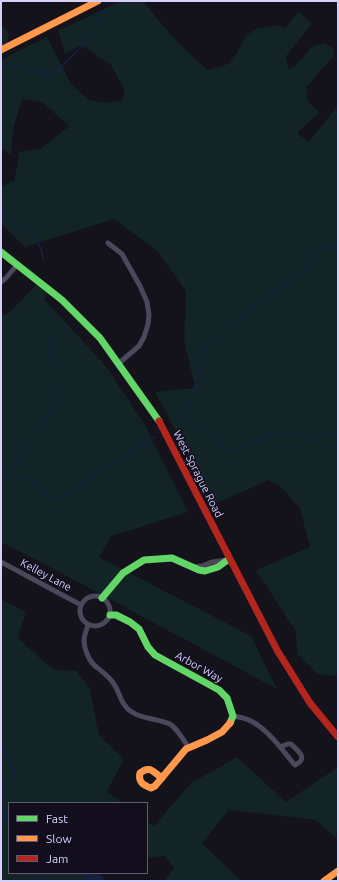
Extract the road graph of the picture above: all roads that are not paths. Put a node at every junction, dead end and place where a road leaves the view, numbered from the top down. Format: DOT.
graph roads {
  1 [pos="98,1"];
  2 [pos="1,50"];
  3 [pos="108,243"];
  4 [pos="1,252"];
  5 [pos="17,265"];
  6 [pos="1,282"];
  7 [pos="118,364"];
  8 [pos="230,559"];
  9 [pos="1,562"];
  10 [pos="102,598"];
  11 [pos="82,605"];
  12 [pos="110,615"];
  13 [pos="88,625"];
  14 [pos="233,716"];
  15 [pos="338,737"];
  16 [pos="280,747"];
  17 [pos="189,748"];
  18 [pos="162,778"];
  19 [pos="338,871"];
  20 [pos="324,881"];
  1 -- 2 [label="street"];
  3 -- 7 [label="street"];
  4 -- 5 [label="street, West Sprague Road"];
  5 -- 6 [label="street"];
  5 -- 7 [label="street, West Sprague Road"];
  7 -- 8 [label="street, West Sprague Road"];
  8 -- 10 [label="street"];
  8 -- 15 [label="street, West Sprague Road"];
  9 -- 11 [label="street, Kelley Lane"];
  10 -- 11 [label="street"];
  10 -- 12 [label="street"];
  11 -- 13 [label="street"];
  12 -- 13 [label="street"];
  12 -- 14 [label="street, Arbor Way"];
  13 -- 17 [label="street"];
  14 -- 16 [label="street"];
  14 -- 17 [label="street"];
  16 -- 16 [label="street"];
  17 -- 18 [label="street"];
  19 -- 20 [label="street"];
}
